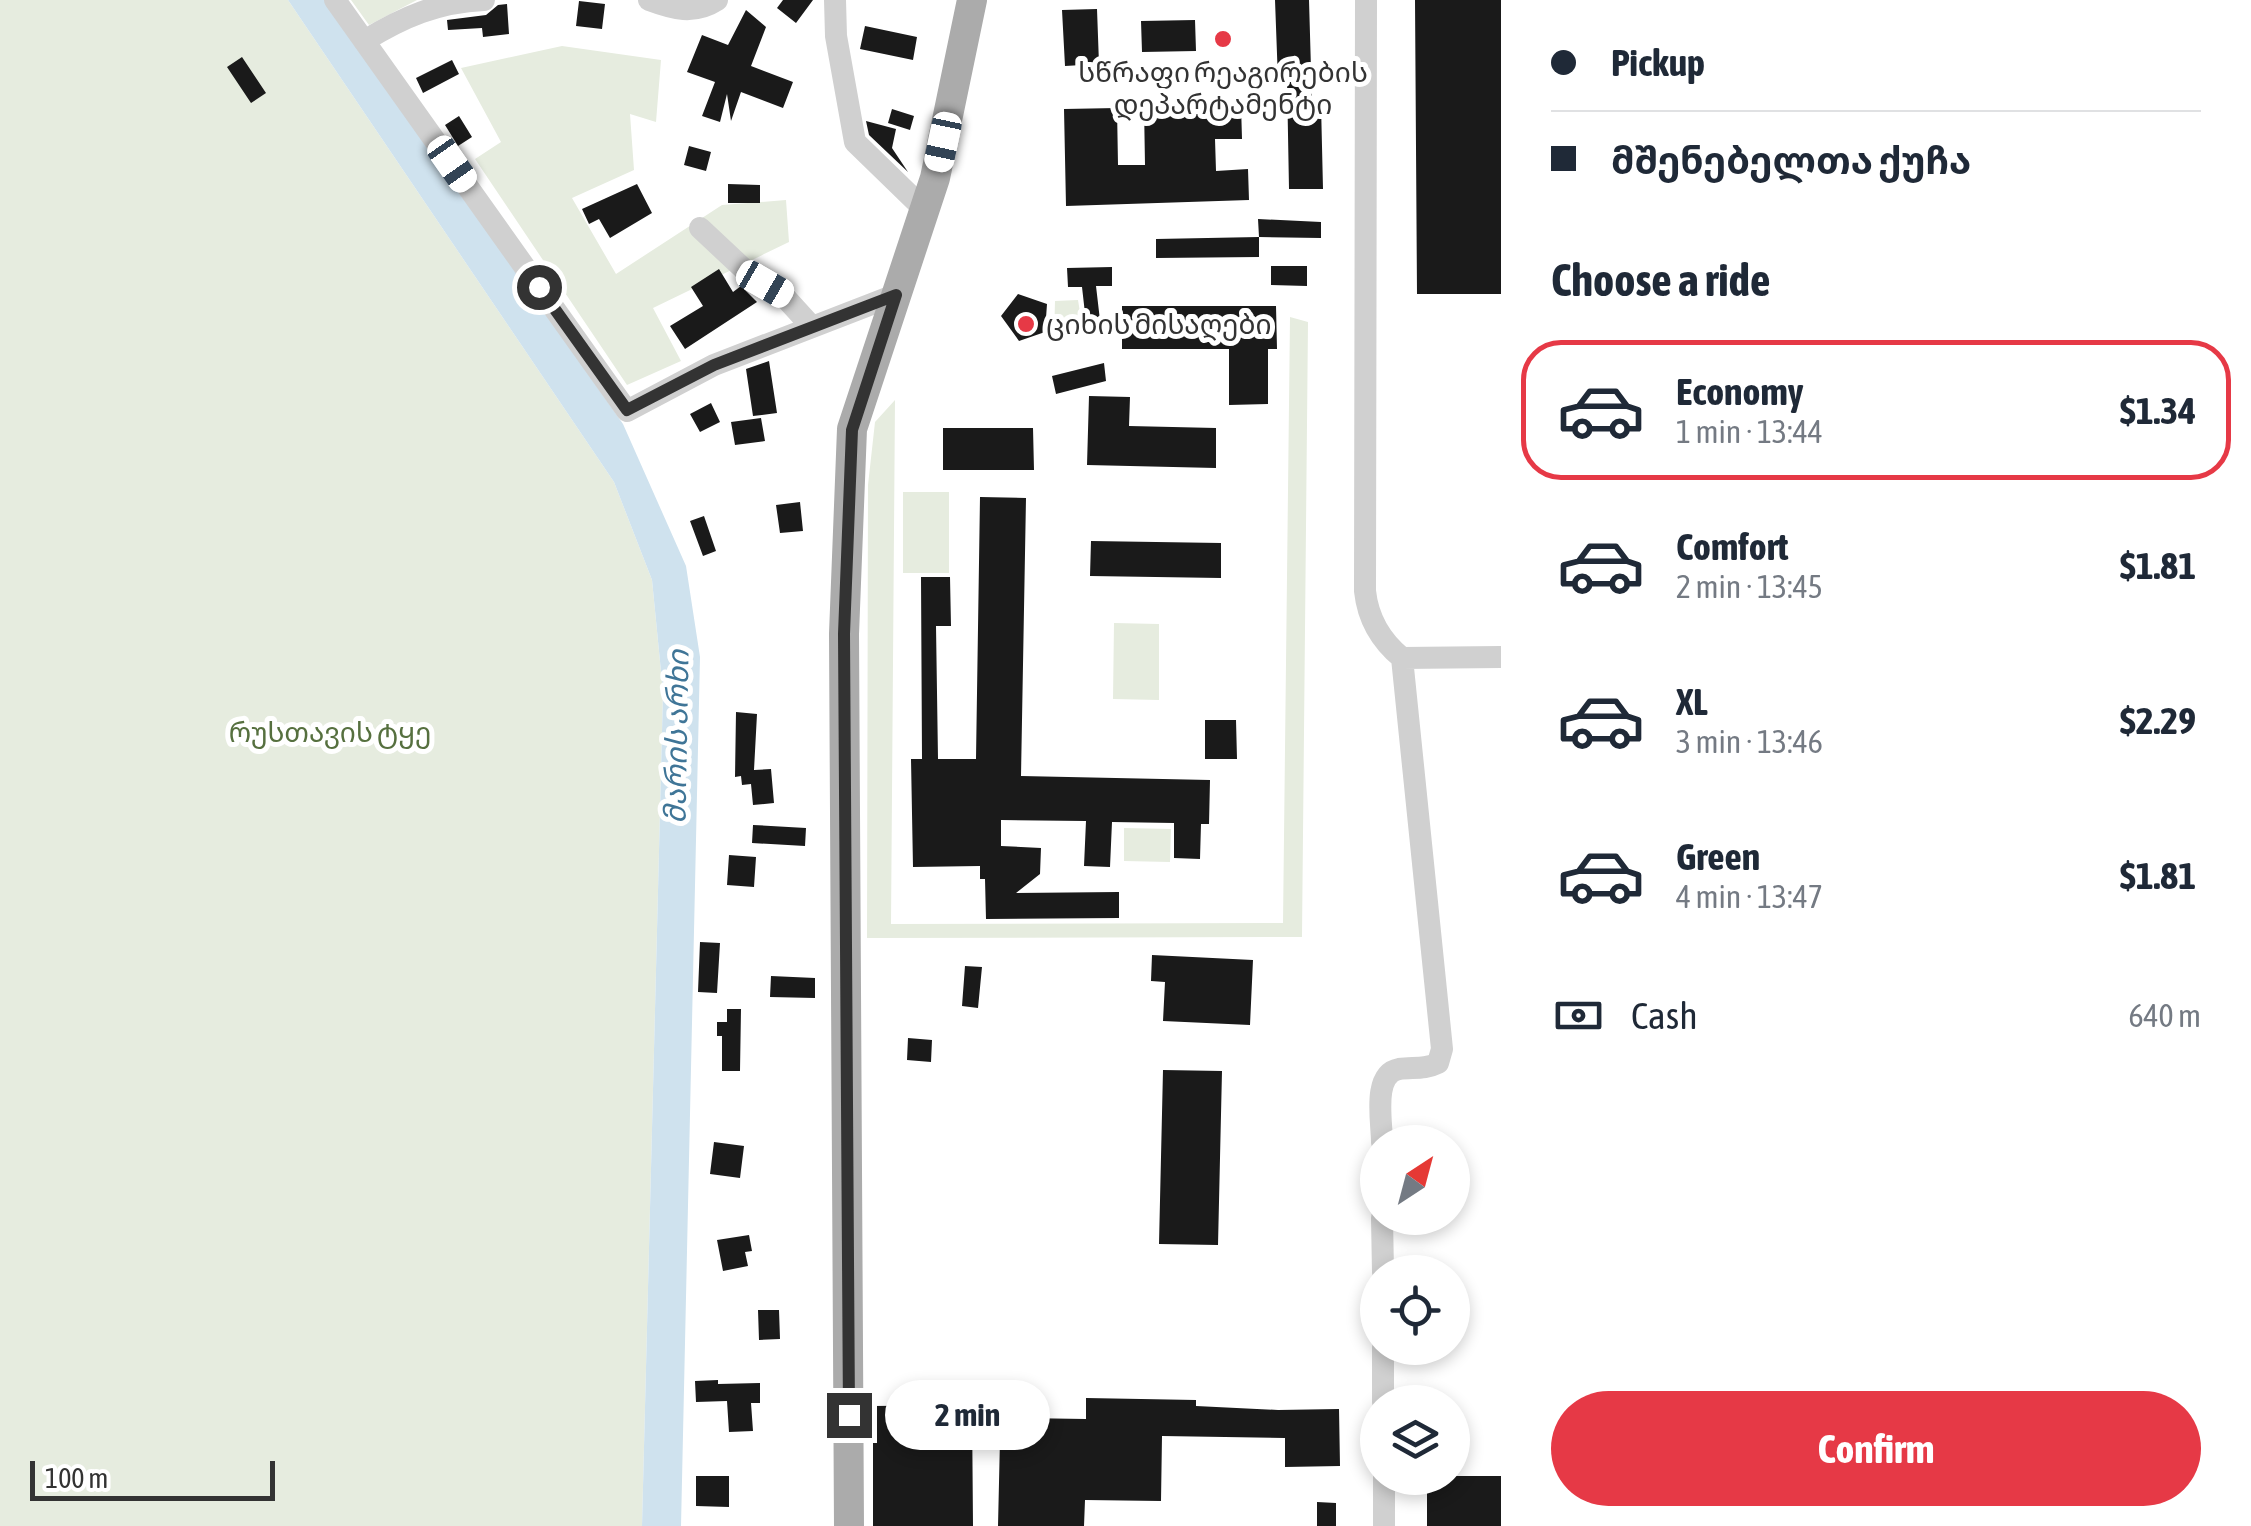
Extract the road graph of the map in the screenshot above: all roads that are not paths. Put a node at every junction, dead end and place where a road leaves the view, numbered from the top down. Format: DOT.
graph roads {
  1 [pos="335,0"];
  2 [pos="484,0"];
  3 [pos="648,0"];
  4 [pos="717,0"];
  5 [pos="835,0"];
  6 [pos="972,0"];
  7 [pos="1366,0"];
  8 [pos="364,40"];
  9 [pos="926,211"];
  10 [pos="700,228"];
  11 [pos="896,295"];
  12 [pos="812,327"];
  13 [pos="1501,657"];
  14 [pos="1402,658"];
  15 [pos="1382,1125"];
  16 [pos="1384,1495"];
  17 [pos="850,1526"];
  18 [pos="1384,1526"];
  1 -- 8 [label="street"];
  2 -- 8 [label="street"];
  3 -- 4 [label="street"];
  5 -- 9 [label="street"];
  6 -- 9 [label="main road"];
  7 -- 14 [label="street"];
  8 -- 12 [label="street"];
  9 -- 11 [label="main road"];
  10 -- 12 [label="street"];
  11 -- 12 [label="street"];
  11 -- 17 [label="main road"];
  13 -- 14 [label="street"];
  14 -- 15 [label="street"];
  16 -- 18 [label="street"];
}
